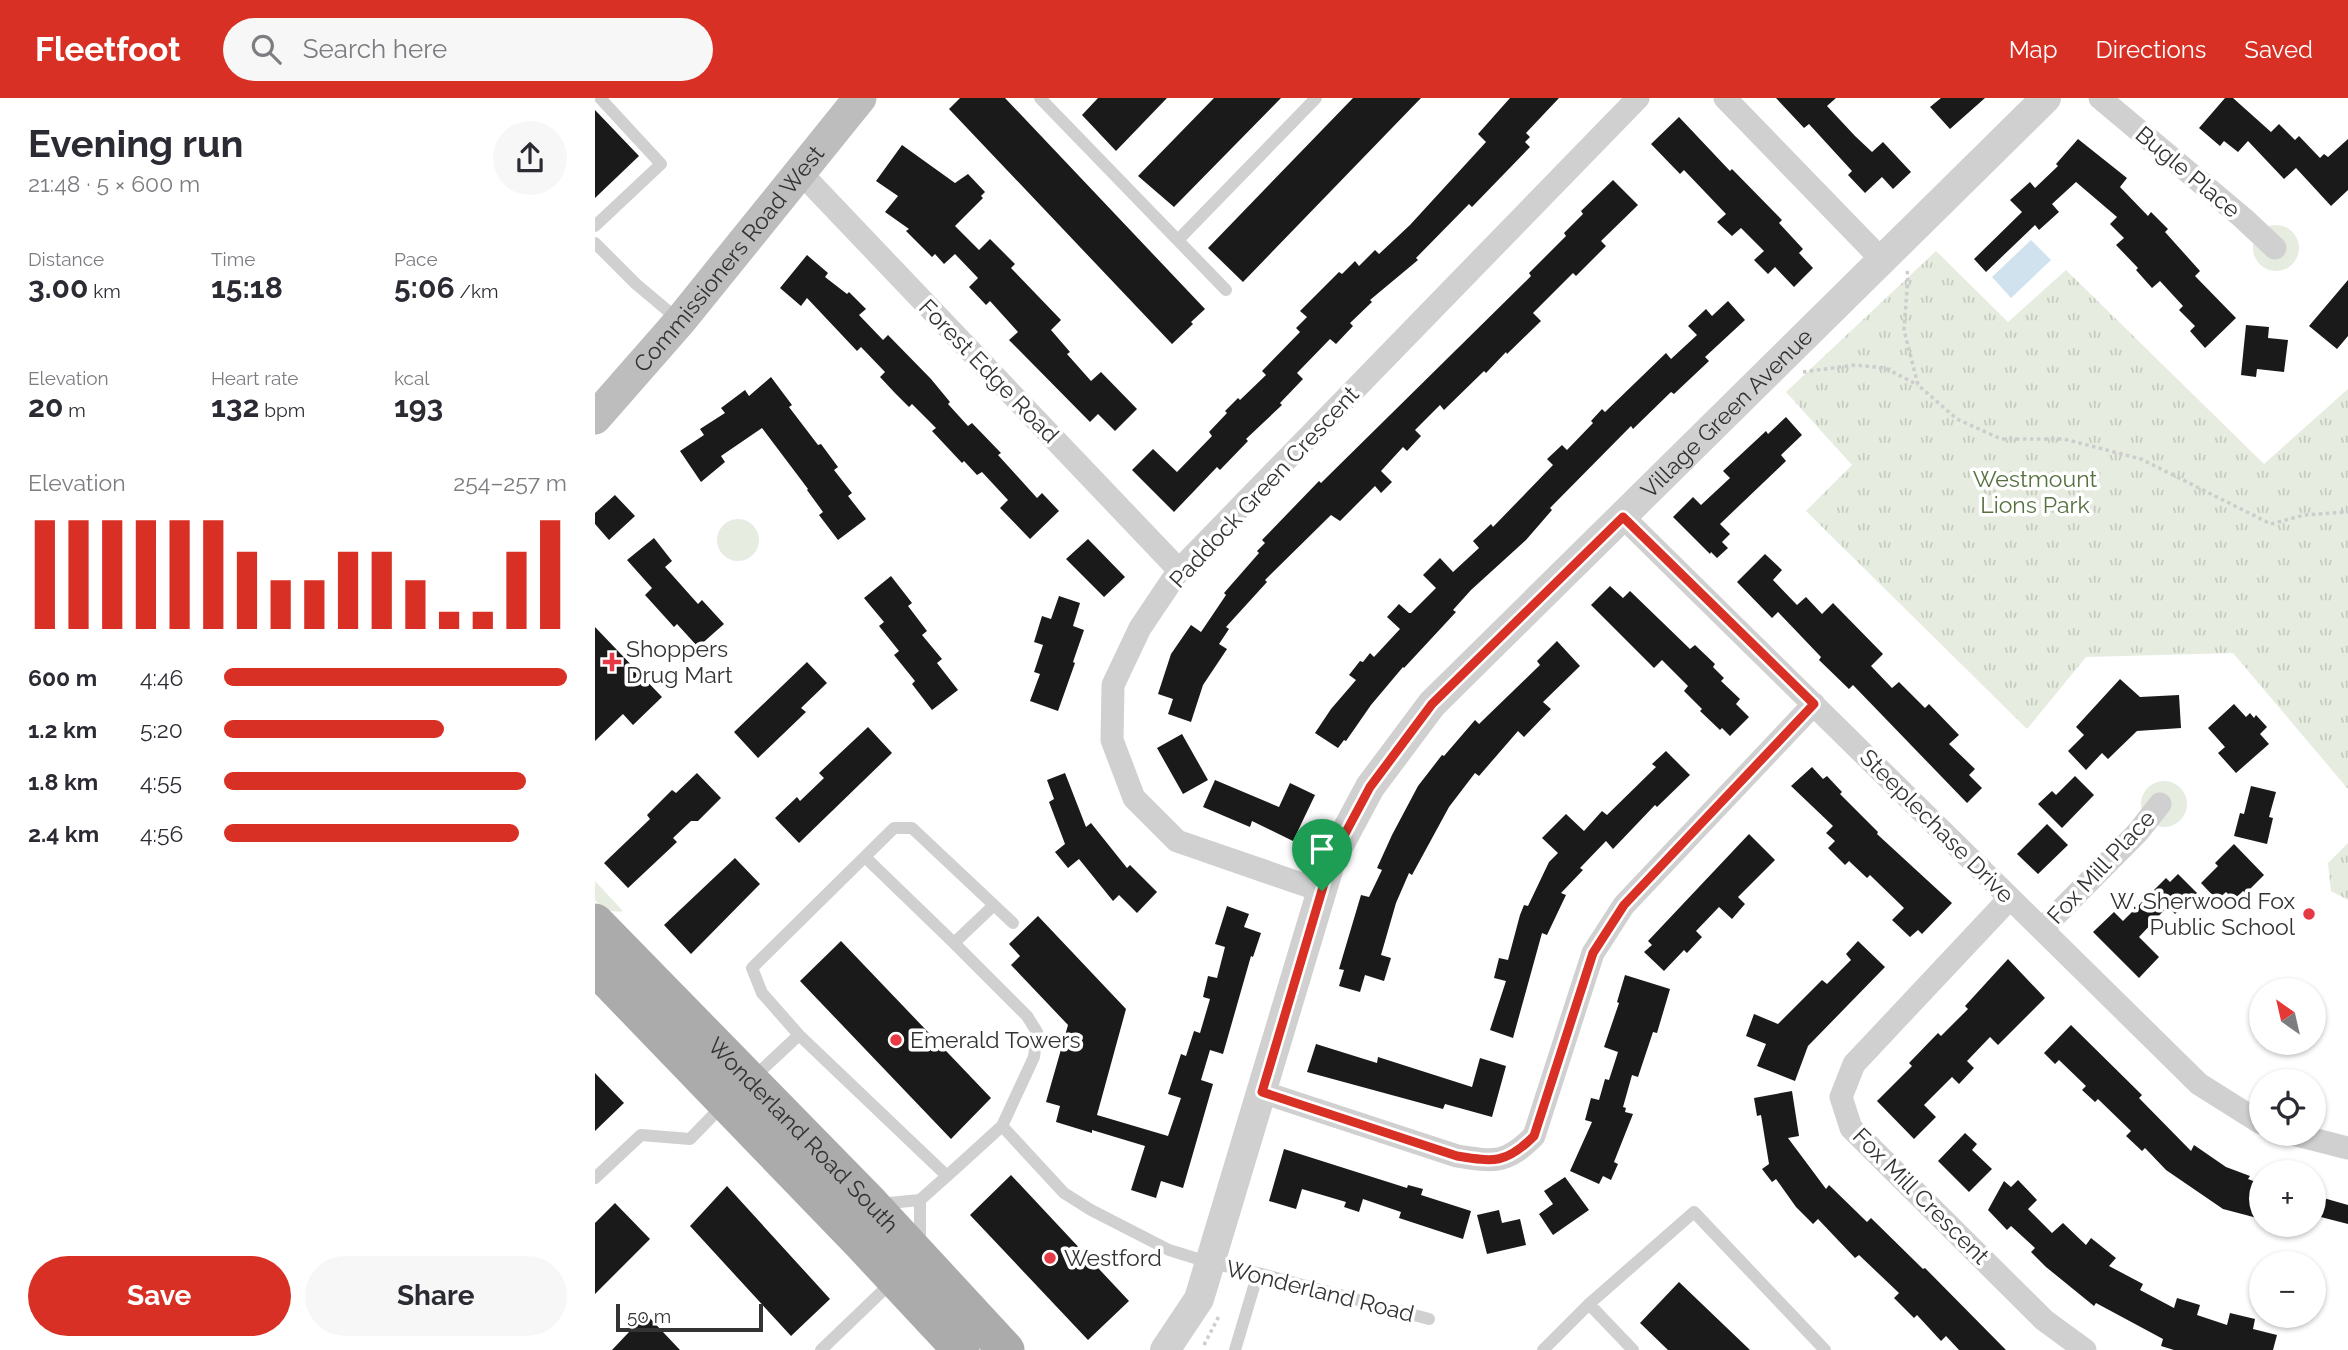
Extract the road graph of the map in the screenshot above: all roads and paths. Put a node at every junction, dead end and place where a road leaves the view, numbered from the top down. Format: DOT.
graph roads {
  1 [pos="600,98"];
  2 [pos="860,98"];
  3 [pos="1315,98"];
  4 [pos="1638,98"];
  5 [pos="1725,98"];
  6 [pos="2046,98"];
  7 [pos="2100,98"];
  8 [pos="1049,101"];
  9 [pos="800,172"];
  10 [pos="595,226"];
  11 [pos="1178,240"];
  12 [pos="595,243"];
  13 [pos="2275,248"];
  14 [pos="1894,265"];
  15 [pos="1226,290"];
  16 [pos="680,321"];
  17 [pos="1797,373"];
  18 [pos="1918,385"];
  19 [pos="595,418"];
  20 [pos="2348,512"];
  21 [pos="1623,517"];
  22 [pos="1179,570"];
  23 [pos="1814,704"];
  24 [pos="2160,804"];
  25 [pos="865,857"];
  26 [pos="1322,891"];
  27 [pos="2010,898"];
  28 [pos="994,905"];
  29 [pos="595,922"];
  30 [pos="1013,923"];
  31 [pos="2042,929"];
  32 [pos="954,943"];
  33 [pos="595,967"];
  34 [pos="799,1035"];
  35 [pos="738,1092"];
  36 [pos="1262,1092"];
  37 [pos="2249,1115"];
  38 [pos="1002,1126"];
  39 [pos="2326,1142"];
  40 [pos="2348,1148"];
  41 [pos="947,1176"];
  42 [pos="595,1178"];
  43 [pos="920,1200"];
  44 [pos="871,1204"];
  45 [pos="1211,1263"];
  46 [pos="907,1269"];
  47 [pos="1258,1273"];
  48 [pos="1589,1304"];
  49 [pos="1429,1319"];
  50 [pos="1173,1344"];
  51 [pos="821,1350"];
  52 [pos="961,1350"];
  53 [pos="1006,1350"];
  54 [pos="1235,1350"];
  55 [pos="1543,1350"];
  56 [pos="1633,1350"];
  57 [pos="1825,1350"];
  58 [pos="2085,1350"];
  1 -- 10 [label="lane"];
  2 -- 9 [label="main road, Commissioners Road West"];
  3 -- 11 [label="lane"];
  4 -- 22 [label="street, Paddock Green Crescent"];
  5 -- 14 [label="street"];
  6 -- 14 [label="street, Village Green Avenue"];
  7 -- 13 [label="street, Bugle Place"];
  8 -- 11 [label="lane"];
  9 -- 16 [label="main road, Commissioners Road West"];
  9 -- 22 [label="street, Forest Edge Road"];
  11 -- 15 [label="lane"];
  12 -- 16 [label="lane"];
  14 -- 18 [label="path"];
  14 -- 21 [label="street, Village Green Avenue"];
  16 -- 19 [label="main road, Commissioners Road West"];
  17 -- 18 [label="path"];
  18 -- 20 [label="path"];
  21 -- 23 [label="street, Steeplechase Drive"];
  21 -- 26 [label="street, Village Green Avenue"];
  22 -- 26 [label="street, Paddock Green Crescent"];
  23 -- 27 [label="street, Steeplechase Drive"];
  23 -- 36 [label="street"];
  24 -- 31 [label="street, Fox Mill Place"];
  25 -- 28 [label="lane"];
  25 -- 32 [label="lane"];
  25 -- 34 [label="lane"];
  26 -- 36 [label="street, Village Green Avenue"];
  27 -- 31 [label="street, Steeplechase Drive"];
  27 -- 58 [label="street, Fox Mill Crescent"];
  28 -- 30 [label="lane"];
  28 -- 32 [label="lane"];
  29 -- 35 [label="main road, Wonderland Road South"];
  31 -- 37 [label="street, Steeplechase Drive"];
  32 -- 38 [label="lane"];
  33 -- 35 [label="main road, Wonderland Road South"];
  34 -- 35 [label="lane"];
  34 -- 41 [label="lane"];
  35 -- 42 [label="lane"];
  35 -- 44 [label="main road, Wonderland Road South"];
  35 -- 46 [label="main road, Wonderland Road South"];
  36 -- 45 [label="street, Village Green Avenue"];
  38 -- 41 [label="lane"];
  38 -- 45 [label="lane, Wonderland Road"];
  39 -- 40 [label="street"];
  41 -- 43 [label="lane"];
  43 -- 44 [label="lane"];
  43 -- 46 [label="lane"];
  44 -- 46 [label="main road, Wonderland Road South"];
  45 -- 47 [label="lane, Wonderland Road"];
  45 -- 50 [label="street, Village Green Avenue"];
  46 -- 51 [label="lane"];
  46 -- 52 [label="main road, Wonderland Road South"];
  46 -- 53 [label="main road, Wonderland Road South"];
  47 -- 49 [label="lane, Wonderland Road"];
  47 -- 54 [label="lane"];
  48 -- 55 [label="lane"];
  48 -- 56 [label="lane"];
  48 -- 57 [label="lane"];
}
